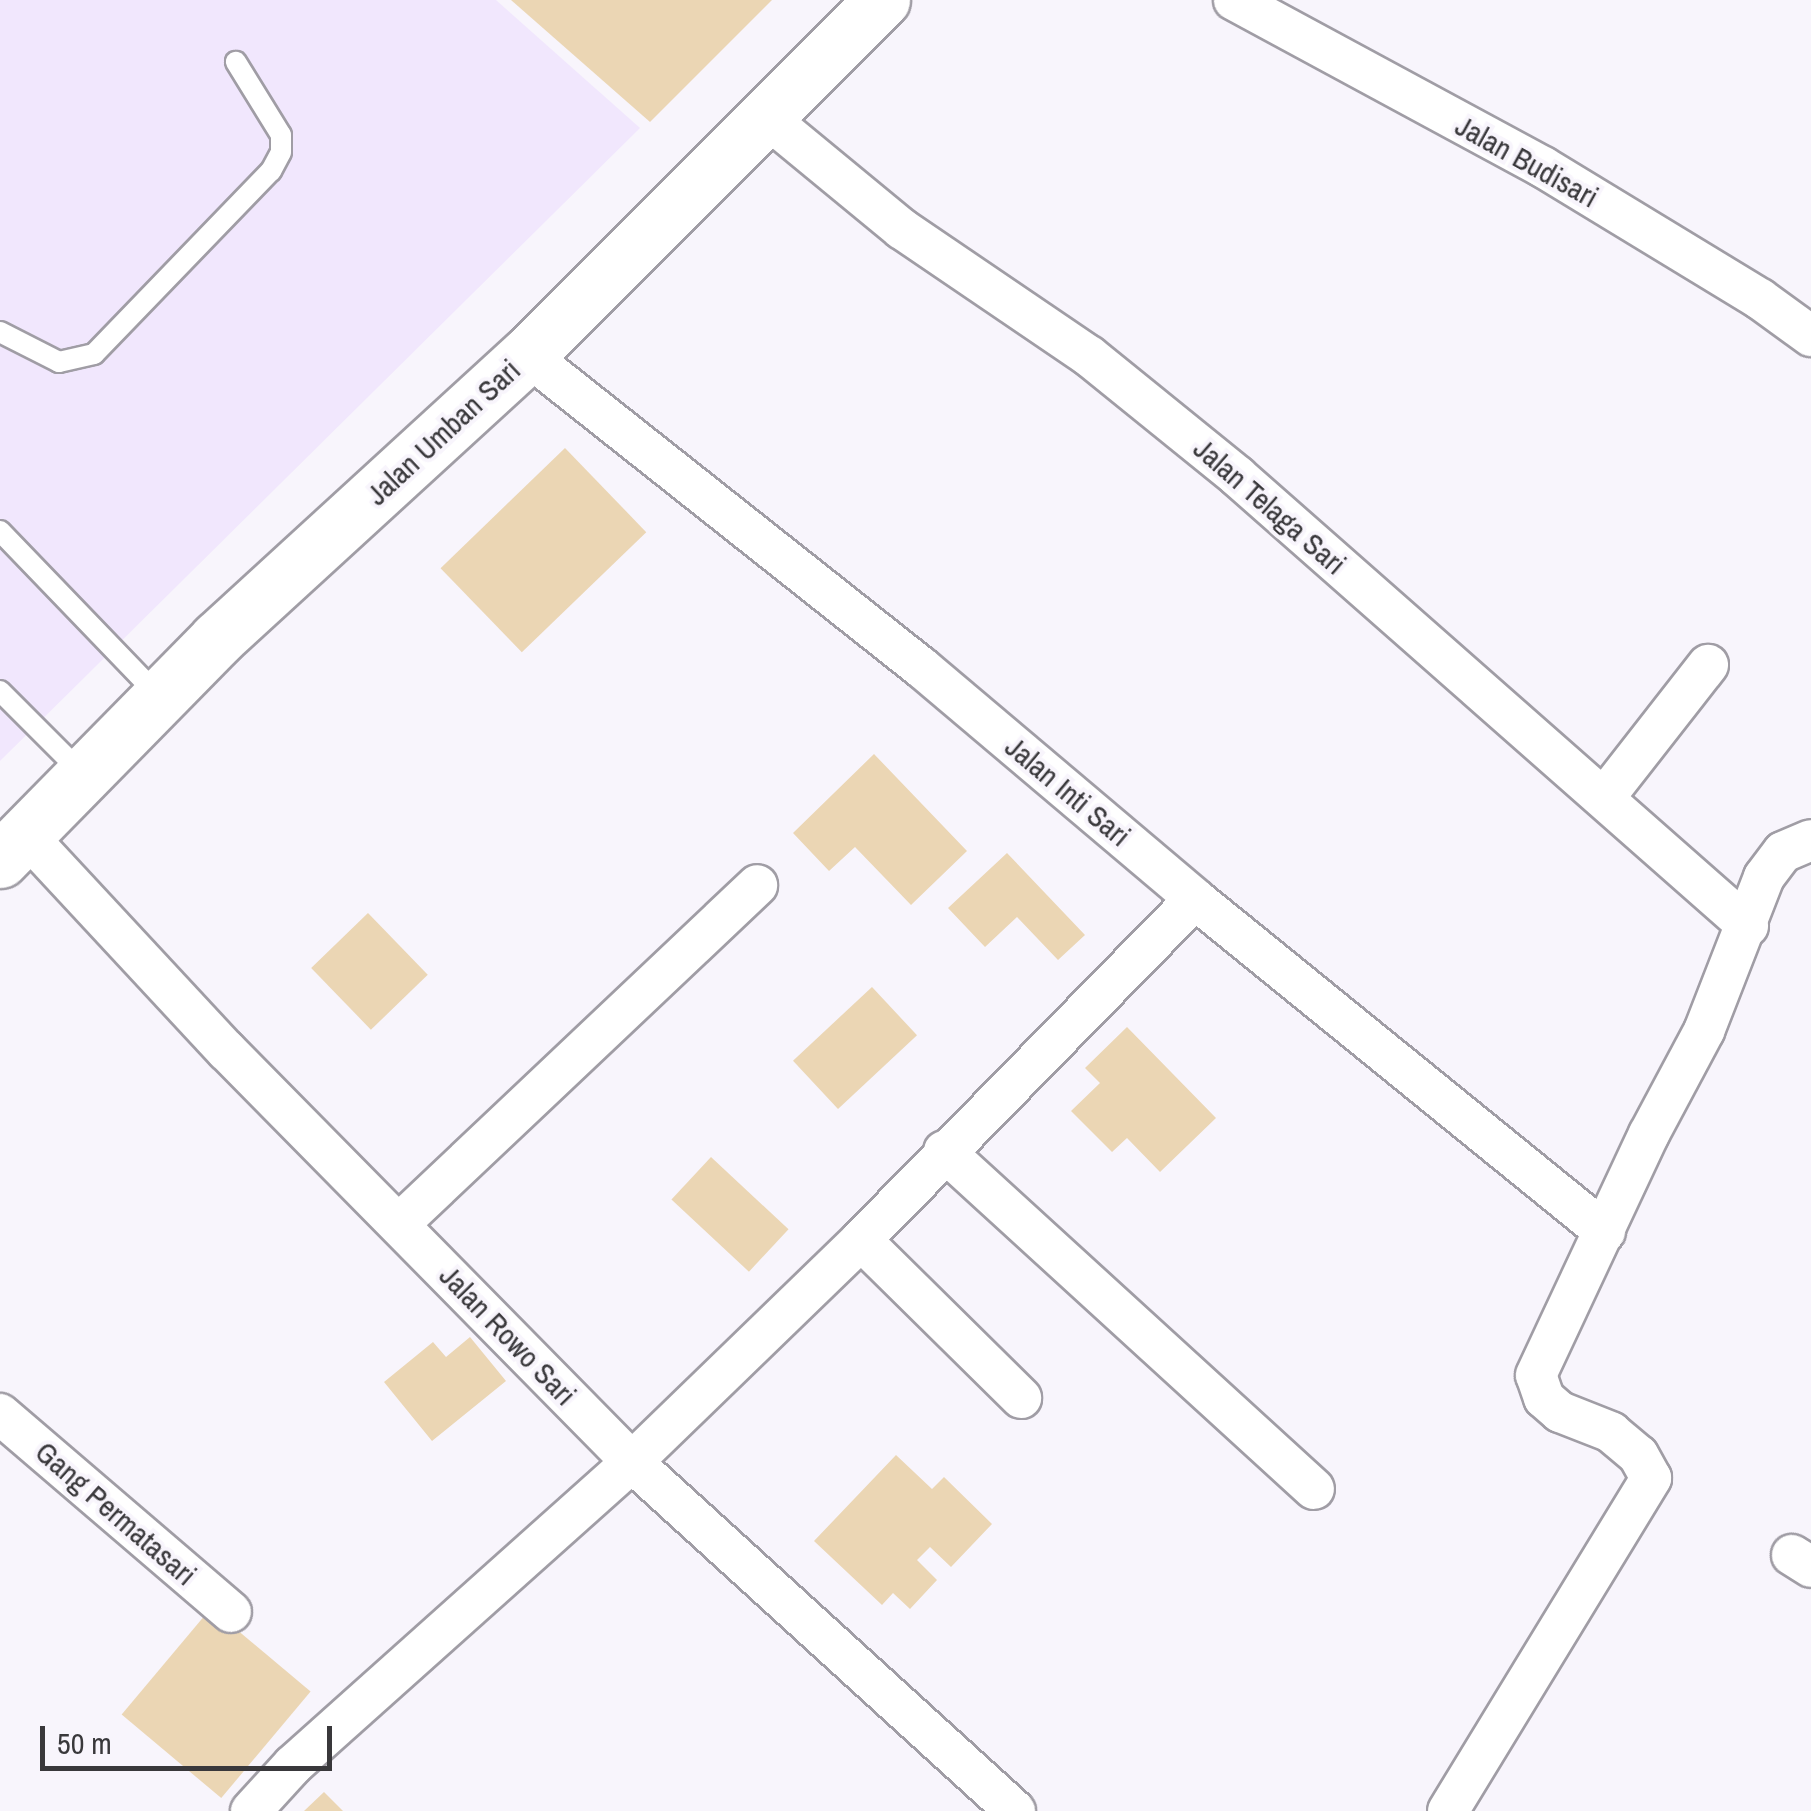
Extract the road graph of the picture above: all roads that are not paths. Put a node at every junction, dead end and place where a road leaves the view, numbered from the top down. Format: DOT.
graph roads {
  1 [pos="882,0"];
  2 [pos="1234,0"];
  3 [pos="236,62"];
  4 [pos="766,117"];
  5 [pos="0,332"];
  6 [pos="1811,336"];
  7 [pos="527,355"];
  8 [pos="0,531"];
  9 [pos="1708,665"];
  10 [pos="0,692"];
  11 [pos="161,698"];
  12 [pos="82,774"];
  13 [pos="1604,798"];
  14 [pos="1811,840"];
  15 [pos="13,847"];
  16 [pos="757,885"];
  17 [pos="1196,899"];
  18 [pos="1748,926"];
  19 [pos="944,1151"];
  20 [pos="399,1224"];
  21 [pos="1605,1232"];
  22 [pos="861,1240"];
  23 [pos="1020,1398"];
  24 [pos="0,1414"];
  25 [pos="632,1462"];
  26 [pos="1314,1488"];
  27 [pos="231,1612"];
  28 [pos="251,1811"];
  29 [pos="1015,1811"];
  30 [pos="1448,1811"];
  1 -- 4 [label="main road, Jalan Umban Sari"];
  2 -- 6 [label="street, Jalan Budisari"];
  3 -- 5 [label="lane"];
  4 -- 7 [label="main road, Jalan Umban Sari"];
  4 -- 13 [label="street, Jalan Telaga Sari"];
  7 -- 11 [label="main road, Jalan Umban Sari"];
  7 -- 17 [label="street, Jalan Inti Sari"];
  8 -- 11 [label="lane"];
  9 -- 13 [label="street"];
  10 -- 12 [label="lane"];
  11 -- 12 [label="main road, Jalan Umban Sari"];
  12 -- 15 [label="main road, Jalan Umban Sari"];
  13 -- 18 [label="street, Jalan Telaga Sari"];
  14 -- 18 [label="street"];
  15 -- 20 [label="street, Jalan Rowo Sari"];
  16 -- 20 [label="street"];
  17 -- 19 [label="street"];
  17 -- 21 [label="street, Jalan Inti Sari"];
  18 -- 21 [label="street"];
  19 -- 22 [label="street"];
  19 -- 26 [label="street"];
  20 -- 25 [label="street, Jalan Rowo Sari"];
  21 -- 30 [label="street"];
  22 -- 23 [label="street"];
  22 -- 25 [label="street"];
  24 -- 27 [label="street, Gang Permatasari"];
  25 -- 28 [label="street"];
  25 -- 29 [label="street, Jalan Rowo Sari"];
}
